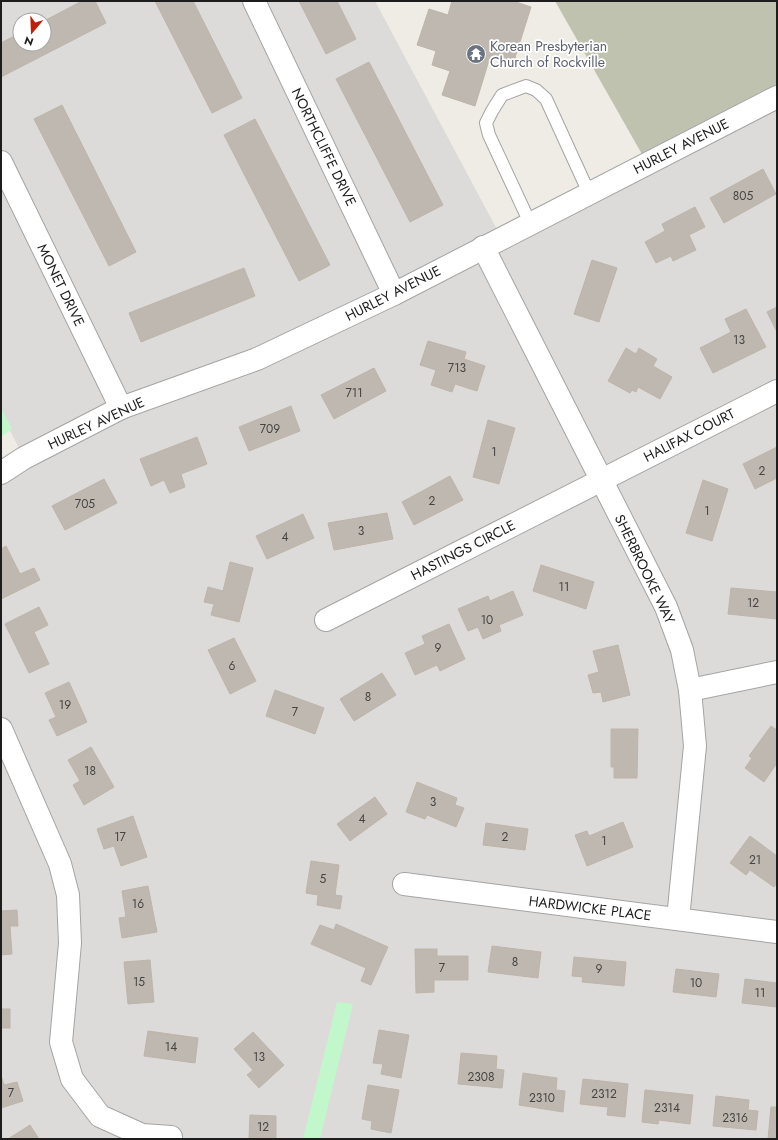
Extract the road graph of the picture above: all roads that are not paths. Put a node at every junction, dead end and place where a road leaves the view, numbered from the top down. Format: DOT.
graph roads {
  1 [pos="254,1"];
  2 [pos="777,97"];
  3 [pos="1,162"];
  4 [pos="589,193"];
  5 [pos="530,223"];
  6 [pos="483,247"];
  7 [pos="394,294"];
  8 [pos="777,391"];
  9 [pos="121,408"];
  10 [pos="1,473"];
  11 [pos="601,480"];
  12 [pos="326,620"];
  13 [pos="777,672"];
  14 [pos="690,690"];
  15 [pos="1,729"];
  16 [pos="404,884"];
  17 [pos="678,919"];
  18 [pos="777,932"];
  19 [pos="171,1137"];
  1 -- 7 [label="street, NORTHCLIFFE DRIVE"];
  2 -- 4 [label="street, HURLEY AVENUE"];
  3 -- 9 [label="street, MONET DRIVE"];
  4 -- 5 [label="street, HURLEY AVENUE"];
  4 -- 5 [label="lane"];
  5 -- 6 [label="street, HURLEY AVENUE"];
  6 -- 7 [label="street, HURLEY AVENUE"];
  6 -- 11 [label="street, SHERBROOKE WAY"];
  7 -- 9 [label="street, HURLEY AVENUE"];
  8 -- 11 [label="street, HALIFAX COURT"];
  9 -- 10 [label="street, HURLEY AVENUE"];
  11 -- 12 [label="street, HASTINGS CIRCLE"];
  11 -- 14 [label="street, SHERBROOKE WAY"];
  13 -- 14 [label="street"];
  14 -- 17 [label="street, SHERBROOKE WAY"];
  15 -- 19 [label="street"];
  16 -- 17 [label="street, HARDWICKE PLACE"];
  17 -- 18 [label="street, HARDWICKE PLACE"];
}
